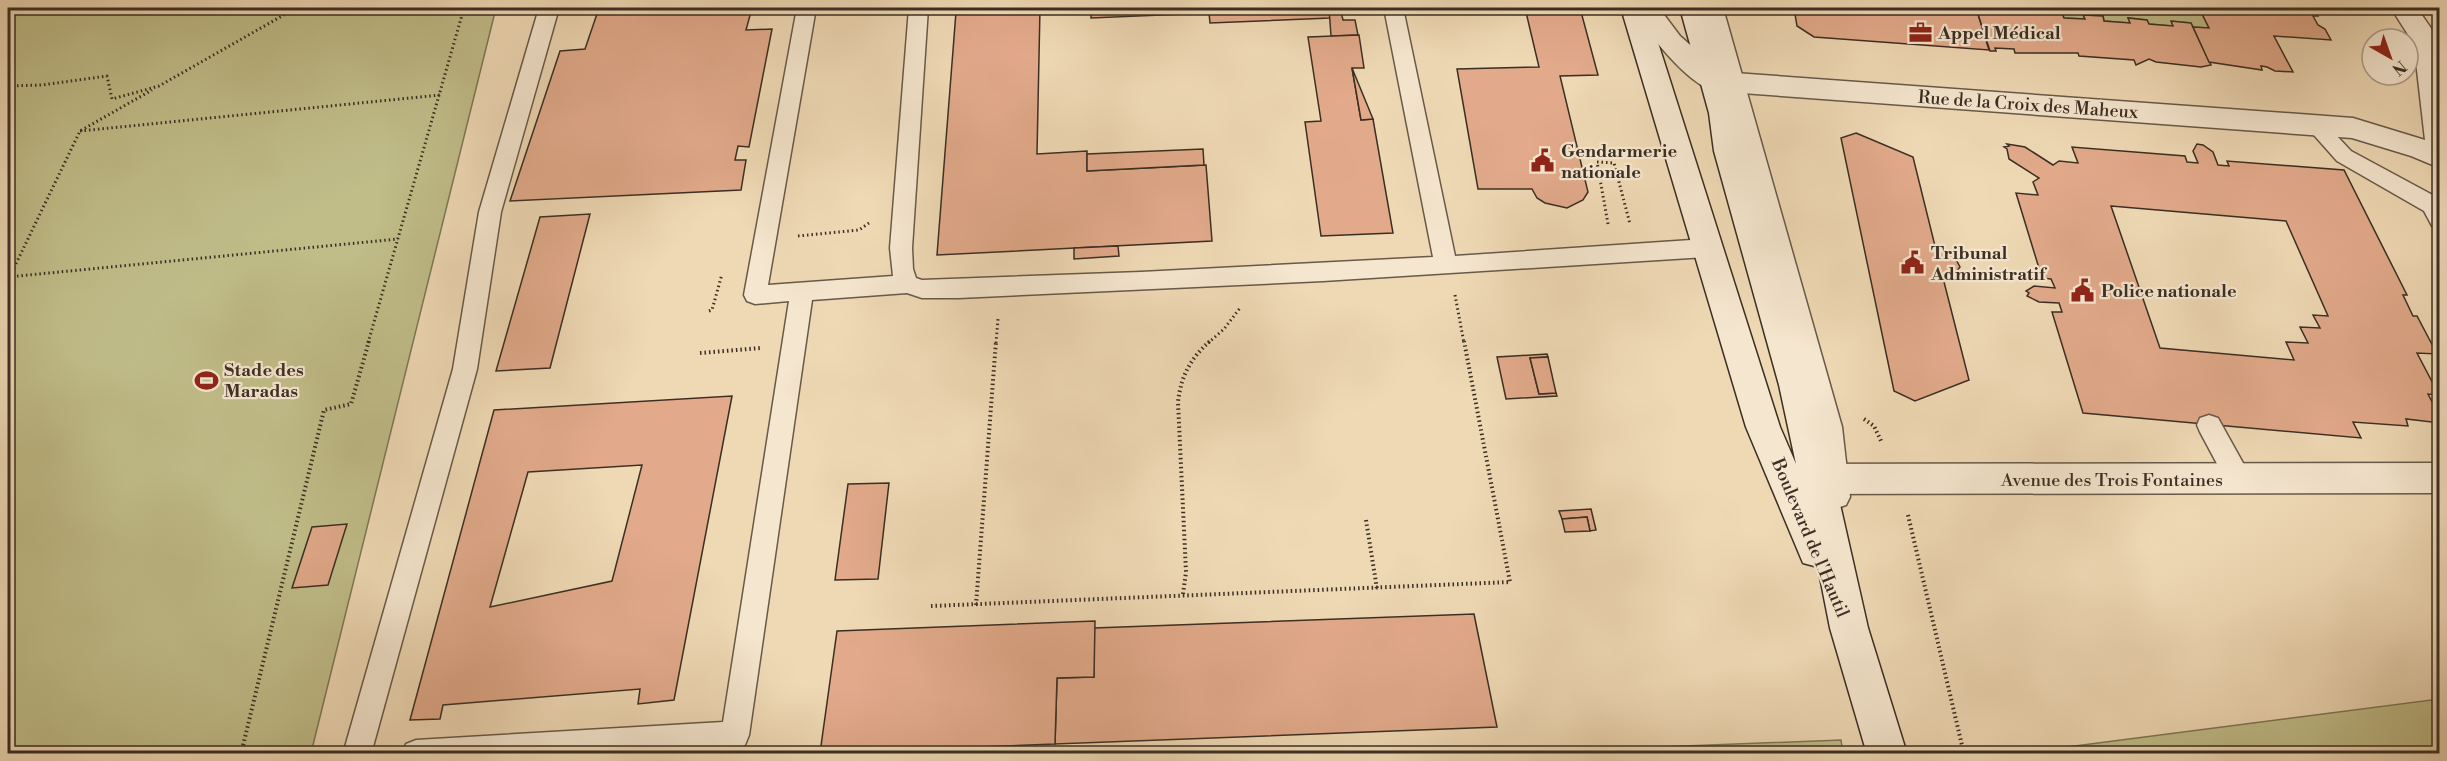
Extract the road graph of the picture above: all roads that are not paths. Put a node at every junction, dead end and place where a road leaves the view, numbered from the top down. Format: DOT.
graph roads {
  1 [pos="549,8"];
  2 [pos="806,8"];
  3 [pos="918,8"];
  4 [pos="1393,8"];
  5 [pos="1634,8"];
  6 [pos="1645,8"];
  7 [pos="1693,8"];
  8 [pos="1713,8"];
  9 [pos="2404,8"];
  10 [pos="2434,50"];
  11 [pos="1724,81"];
  12 [pos="2315,125"];
  13 [pos="2439,149"];
  14 [pos="2439,158"];
  15 [pos="2439,220"];
  16 [pos="1706,248"];
  17 [pos="1446,264"];
  18 [pos="907,284"];
  19 [pos="802,292"];
  20 [pos="1796,385"];
  21 [pos="2209,425"];
  22 [pos="1811,478"];
  23 [pos="2439,478"];
  24 [pos="2239,480"];
  25 [pos="1849,628"];
  26 [pos="1883,739"];
  27 [pos="357,753"];
  28 [pos="416,753"];
  1 -- 27 [label="lane"];
  2 -- 19 [label="lane"];
  3 -- 18 [label="lane"];
  4 -- 17 [label="lane"];
  5 -- 16 [label="main road, Boulevard de l'Hautil"];
  6 -- 11 [label="main road"];
  7 -- 11 [label="main road, Boulevard de l'Hautil"];
  8 -- 11 [label="lane"];
  9 -- 10 [label="main road"];
  10 -- 13 [label="main road"];
  11 -- 12 [label="main road, Rue de la Croix des Maheux"];
  11 -- 20 [label="main road, Boulevard de l'Hautil"];
  11 -- 22 [label="lane"];
  12 -- 14 [label="main road, Rue de la Croix des Maheux"];
  12 -- 15 [label="lane"];
  16 -- 17 [label="lane"];
  16 -- 20 [label="main road"];
  16 -- 22 [label="main road, Boulevard de l'Hautil"];
  17 -- 18 [label="lane"];
  18 -- 19 [label="lane"];
  19 -- 28 [label="lane"];
  20 -- 22 [label="main road, Boulevard de l'Hautil"];
  21 -- 24 [label="lane"];
  22 -- 24 [label="main road, Avenue des Trois Fontaines"];
  22 -- 25 [label="main road, Boulevard de l'Hautil"];
  22 -- 25 [label="lane"];
  23 -- 24 [label="main road, Avenue des Trois Fontaines"];
  25 -- 26 [label="main road, Boulevard de l'Hautil"];
}
